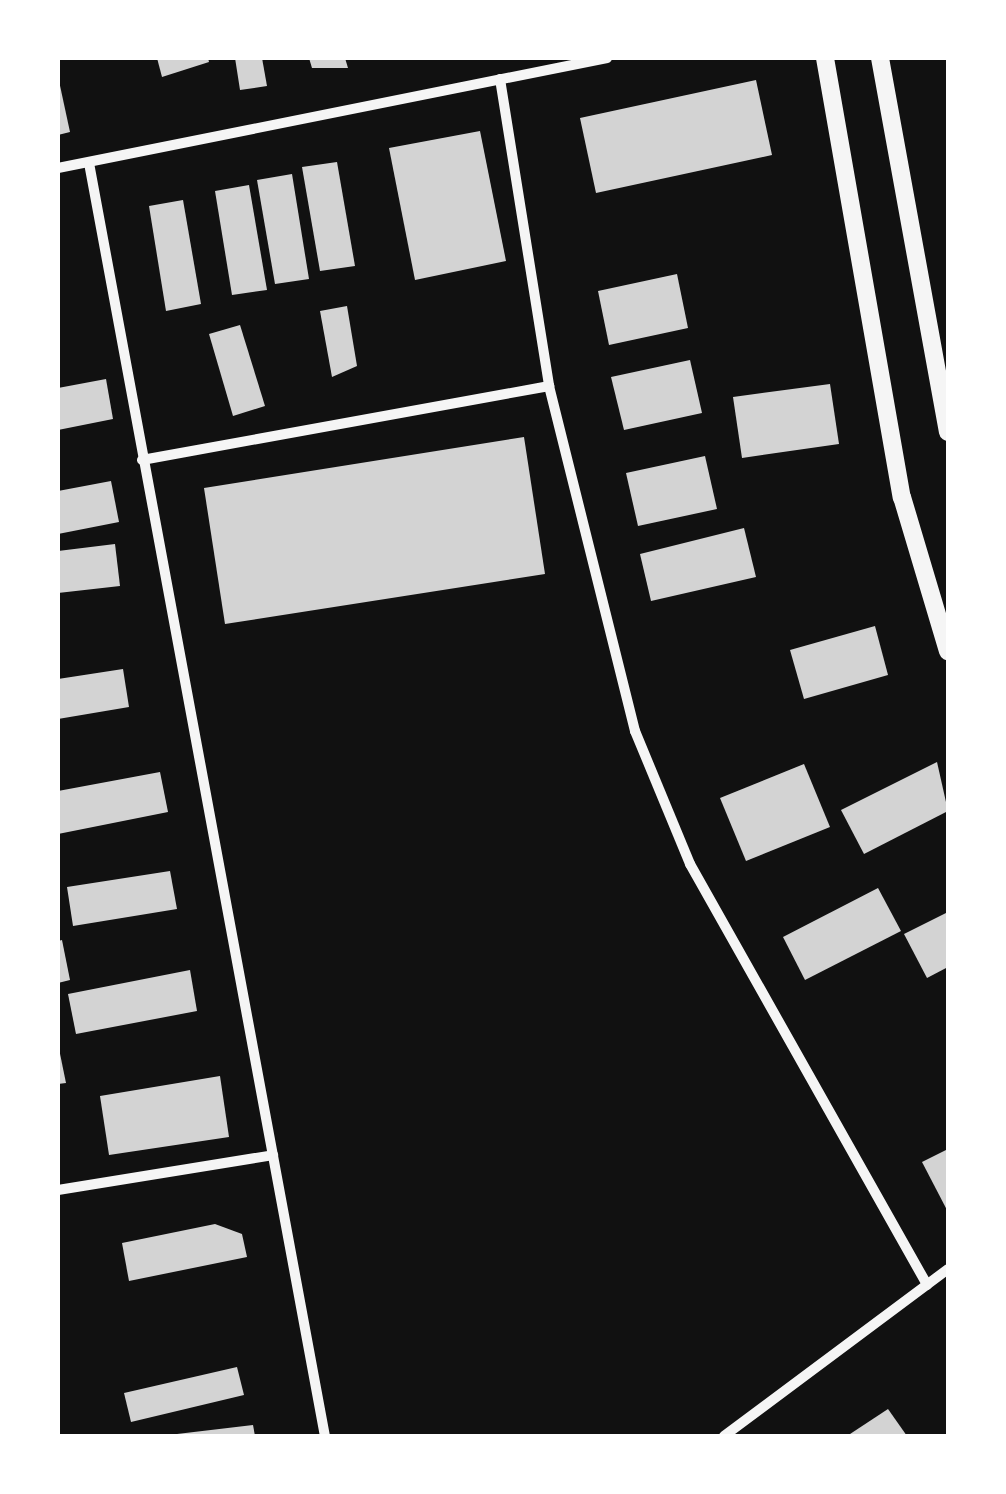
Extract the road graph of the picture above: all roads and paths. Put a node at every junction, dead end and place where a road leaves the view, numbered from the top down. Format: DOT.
graph roads {
  1 [pos="607,58"];
  2 [pos="825,58"];
  3 [pos="880,58"];
  4 [pos="500,78"];
  5 [pos="89,162"];
  6 [pos="58,168"];
  7 [pos="549,386"];
  8 [pos="948,432"];
  9 [pos="142,460"];
  10 [pos="948,651"];
  11 [pos="273,1155"];
  12 [pos="58,1190"];
  13 [pos="948,1269"];
  14 [pos="927,1285"];
  15 [pos="324,1436"];
  16 [pos="724,1436"];
  1 -- 4 [label="street"];
  2 -- 10 [label="street"];
  3 -- 8 [label="street"];
  4 -- 5 [label="street"];
  4 -- 7 [label="street"];
  5 -- 6 [label="street"];
  5 -- 9 [label="street"];
  7 -- 9 [label="street"];
  7 -- 14 [label="street"];
  9 -- 11 [label="street"];
  11 -- 12 [label="street"];
  11 -- 15 [label="street"];
  13 -- 14 [label="street"];
  14 -- 16 [label="street"];
}
